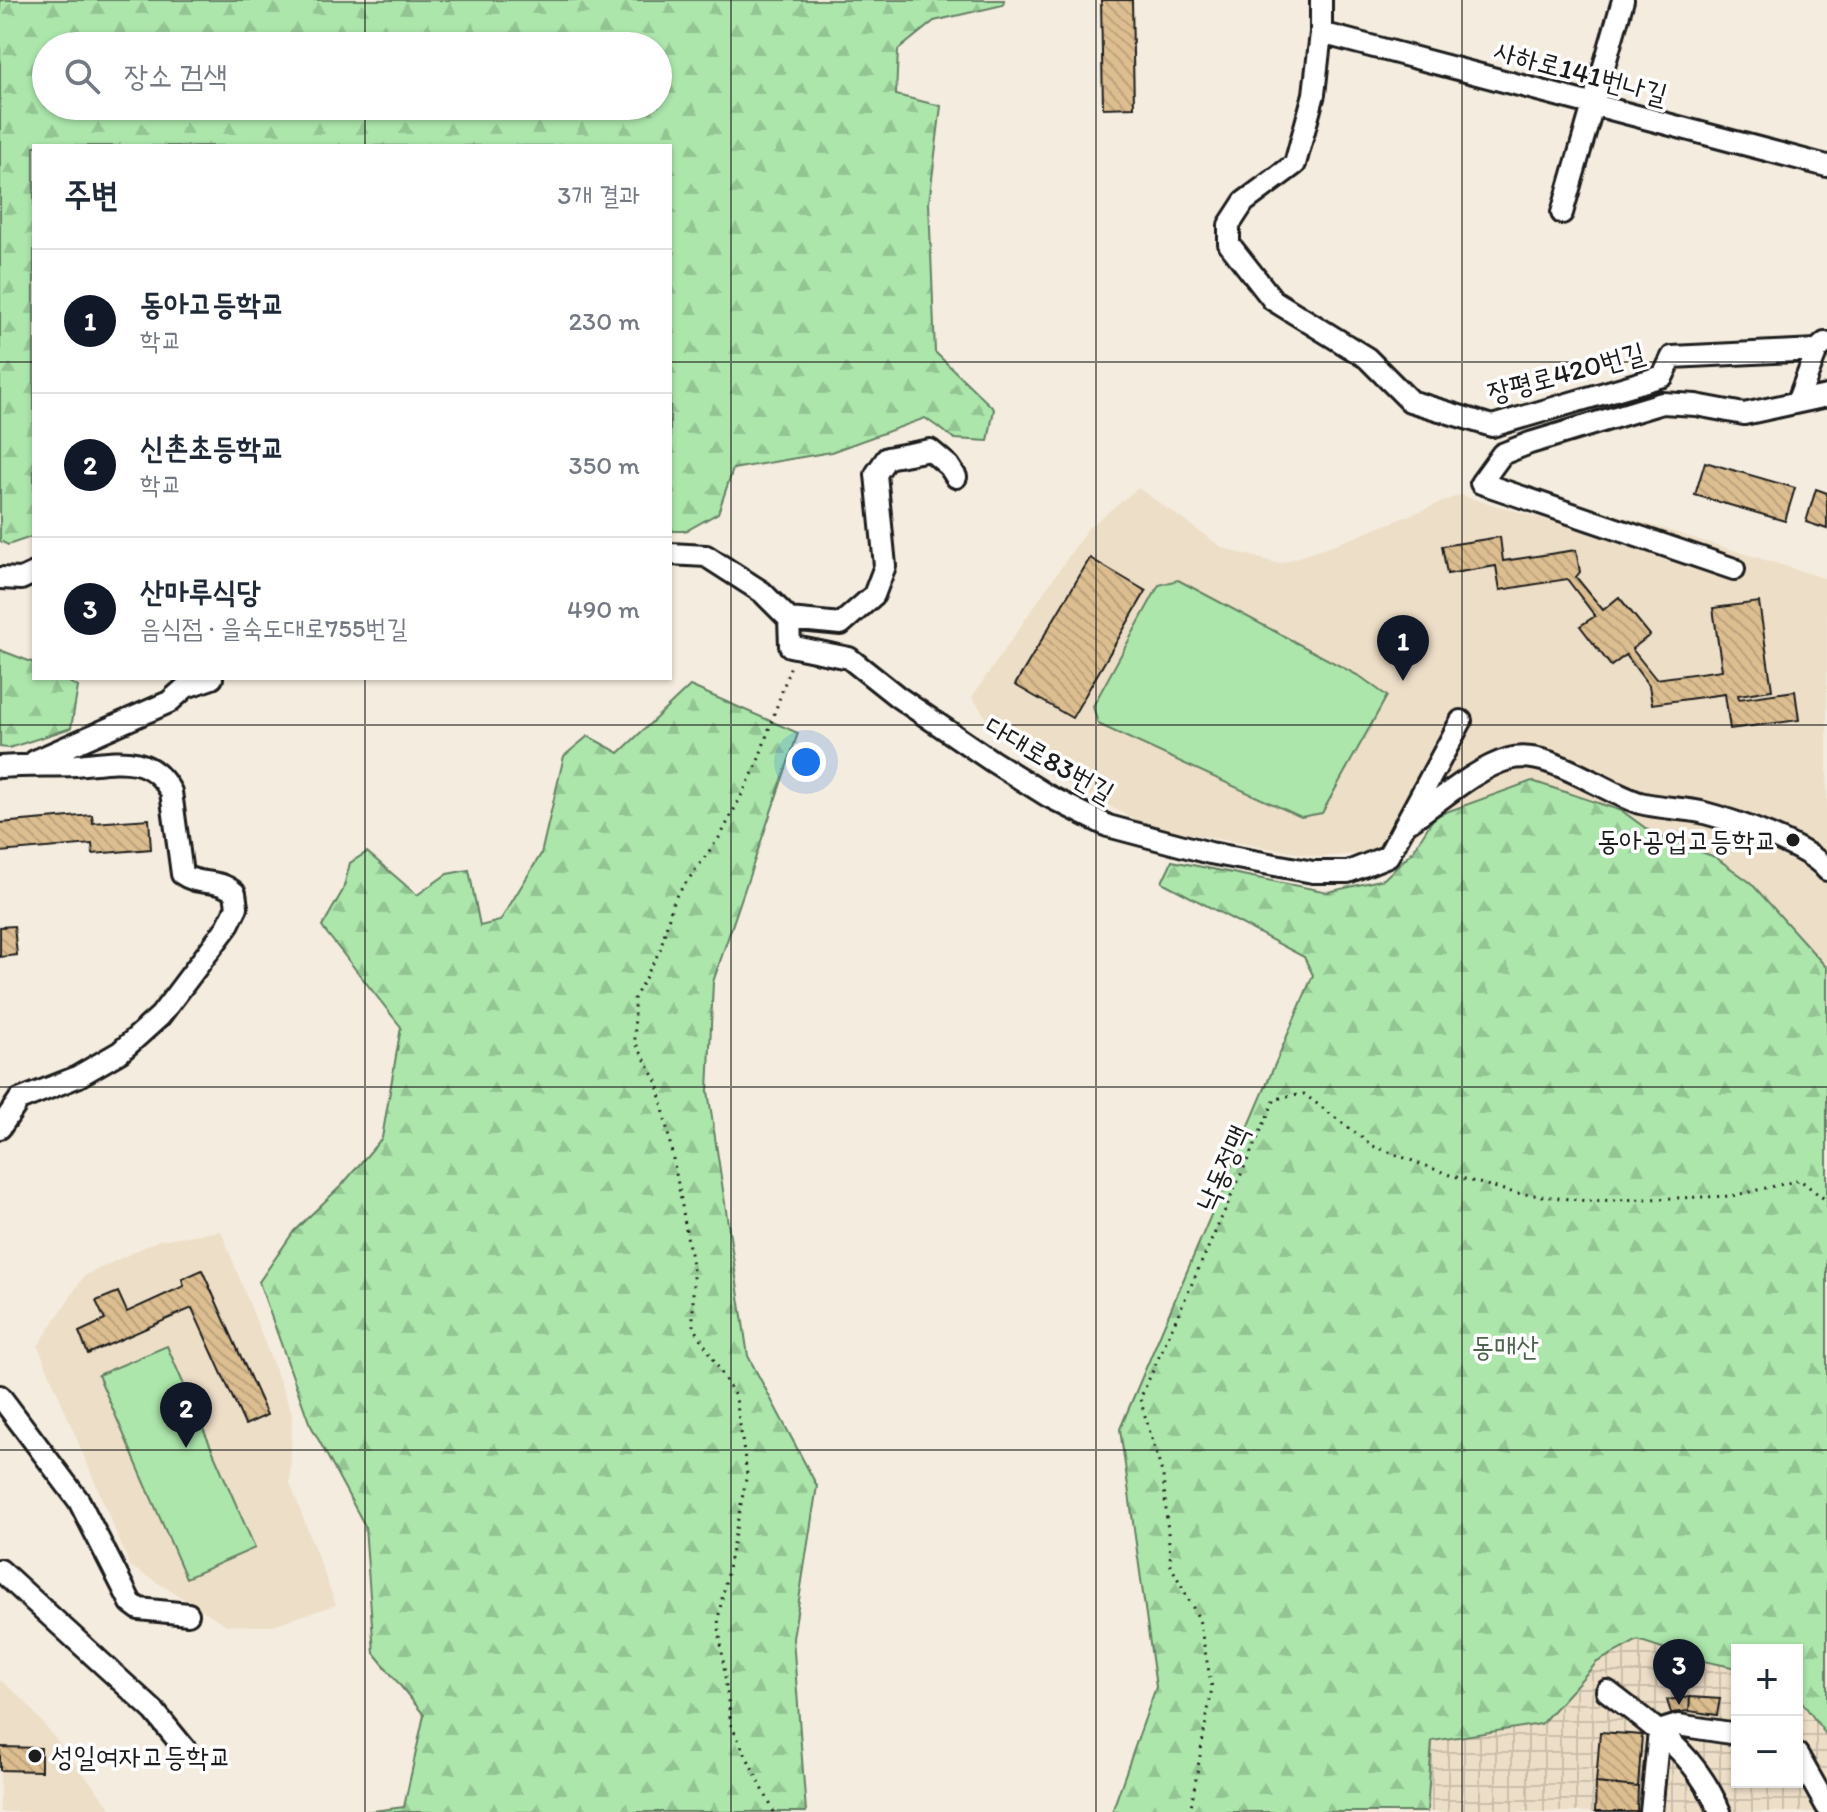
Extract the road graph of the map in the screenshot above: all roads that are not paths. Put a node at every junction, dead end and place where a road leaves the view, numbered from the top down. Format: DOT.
graph roads {
  1 [pos="1321,0"];
  2 [pos="1623,0"];
  3 [pos="1321,33"];
  4 [pos="1593,104"];
  5 [pos="1827,166"];
  6 [pos="1562,213"];
  7 [pos="1822,346"];
  8 [pos="1827,396"];
  9 [pos="1798,400"];
  10 [pos="956,477"];
  11 [pos="672,554"];
  12 [pos="1734,569"];
  13 [pos="32,574"];
  14 [pos="0,578"];
  15 [pos="789,619"];
  16 [pos="206,680"];
  17 [pos="1461,721"];
  18 [pos="27,765"];
  19 [pos="0,767"];
  20 [pos="1405,825"];
  21 [pos="1827,870"];
  22 [pos="0,1128"];
  23 [pos="0,1396"];
  24 [pos="0,1570"];
  25 [pos="188,1614"];
  26 [pos="1607,1691"];
  27 [pos="1659,1731"];
  28 [pos="1731,1733"];
  29 [pos="185,1749"];
  30 [pos="1803,1765"];
  31 [pos="1827,1807"];
  32 [pos="1651,1812"];
  33 [pos="1720,1812"];
  1 -- 3 [label="street, 장평로420번길"];
  2 -- 4 [label="street"];
  3 -- 4 [label="street, 사하로141번나길"];
  3 -- 7 [label="street, 장평로420번길"];
  4 -- 5 [label="street, 사하로141번나길"];
  4 -- 6 [label="street"];
  7 -- 9 [label="street"];
  8 -- 9 [label="street"];
  9 -- 12 [label="street"];
  10 -- 15 [label="street"];
  11 -- 15 [label="street"];
  13 -- 14 [label="street"];
  15 -- 20 [label="street, 다대로83번길"];
  16 -- 18 [label="street"];
  17 -- 20 [label="street, 다대로83번길"];
  18 -- 19 [label="street"];
  18 -- 22 [label="street"];
  20 -- 21 [label="street"];
  23 -- 25 [label="street"];
  24 -- 29 [label="street"];
  26 -- 27 [label="street"];
  27 -- 28 [label="street"];
  27 -- 32 [label="street"];
  27 -- 33 [label="street"];
  30 -- 31 [label="street"];
}
